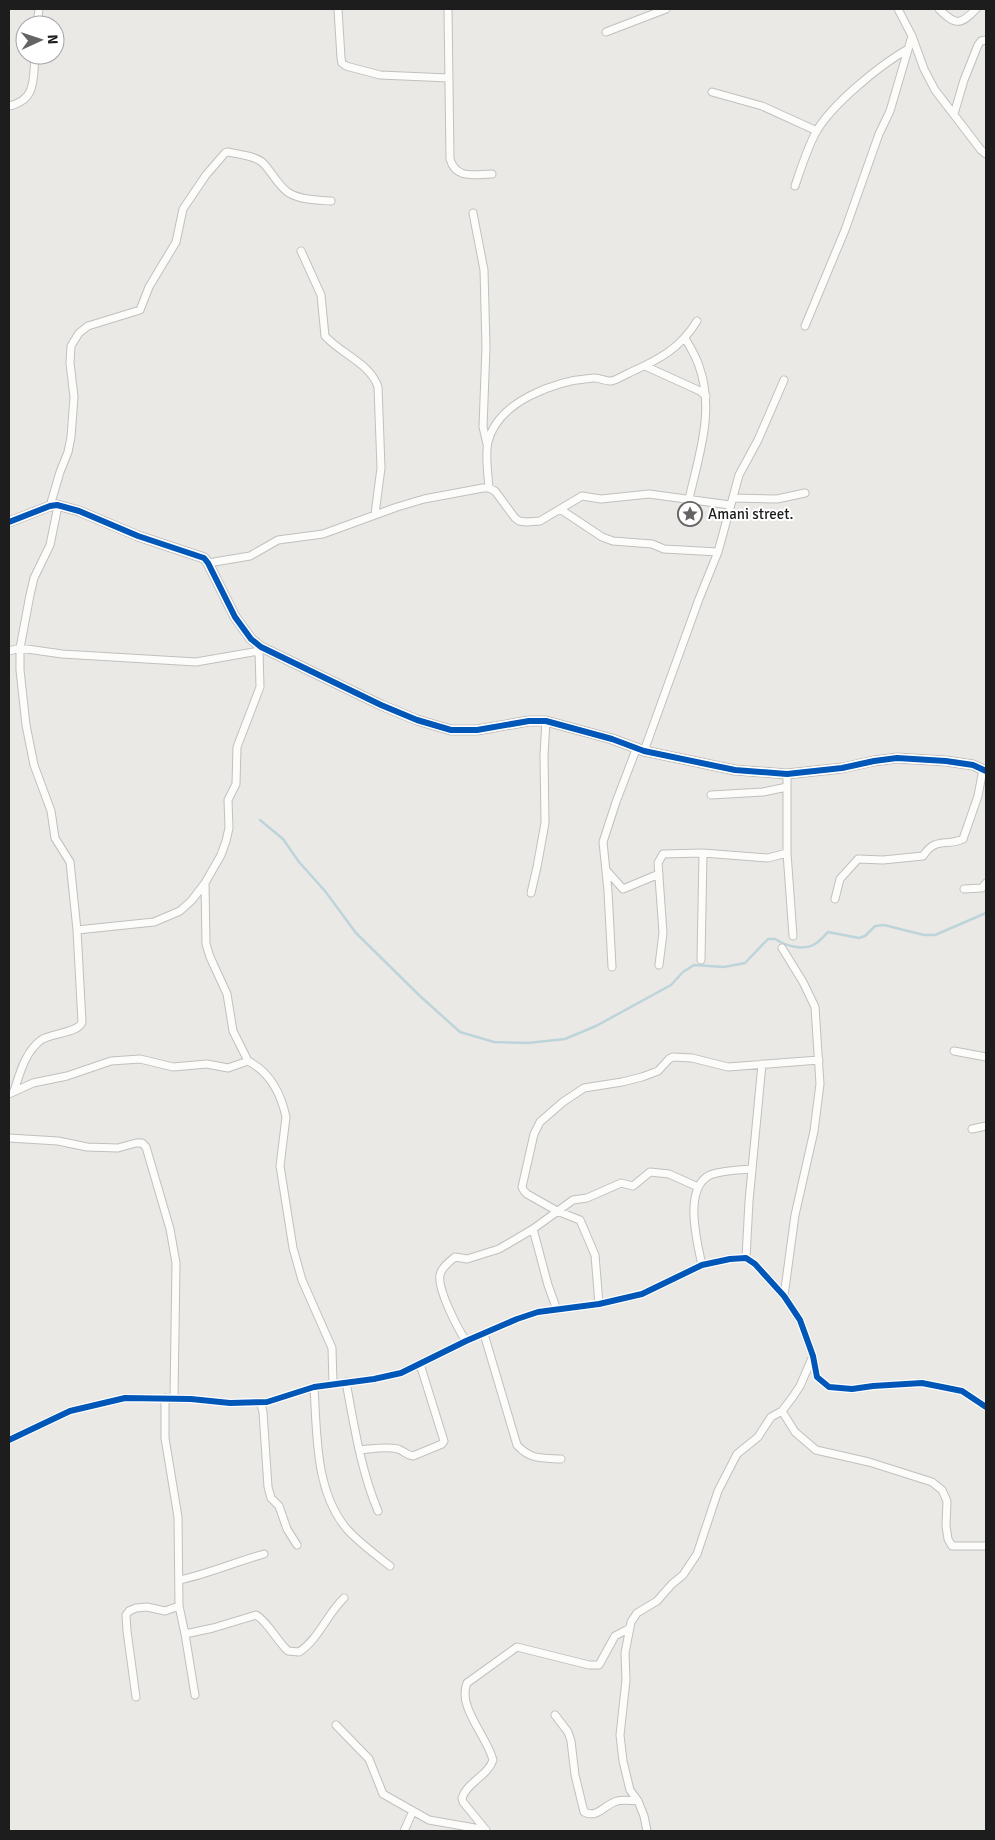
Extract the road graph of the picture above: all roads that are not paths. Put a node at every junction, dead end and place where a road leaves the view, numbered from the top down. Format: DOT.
graph roads {
  1 [pos="338,9"];
  2 [pos="448,9"];
  3 [pos="666,9"];
  4 [pos="898,9"];
  5 [pos="939,9"];
  6 [pos="976,9"];
  7 [pos="606,32"];
  8 [pos="912,36"];
  9 [pos="986,40"];
  10 [pos="908,50"];
  11 [pos="34,65"];
  12 [pos="449,78"];
  13 [pos="712,92"];
  14 [pos="9,106"];
  15 [pos="954,114"];
  16 [pos="817,131"];
  17 [pos="986,154"];
  18 [pos="492,174"];
  19 [pos="795,186"];
  20 [pos="331,201"];
  21 [pos="472,213"];
  22 [pos="301,251"];
  23 [pos="697,321"];
  24 [pos="805,326"];
  25 [pos="685,338"];
  26 [pos="645,366"];
  27 [pos="784,380"];
  28 [pos="706,396"];
  29 [pos="487,444"];
  30 [pos="489,488"];
  31 [pos="806,493"];
  32 [pos="688,499"];
  33 [pos="731,502"];
  34 [pos="54,506"];
  35 [pos="560,509"];
  36 [pos="376,514"];
  37 [pos="9,522"];
  38 [pos="718,552"];
  39 [pos="208,563"];
  40 [pos="20,648"];
  41 [pos="260,649"];
  42 [pos="9,652"];
  43 [pos="546,721"];
  44 [pos="640,749"];
  45 [pos="985,770"];
  46 [pos="787,774"];
  47 [pos="787,787"];
  48 [pos="711,794"];
  49 [pos="703,853"];
  50 [pos="787,853"];
  51 [pos="606,870"];
  52 [pos="659,874"];
  53 [pos="206,883"];
  54 [pos="986,883"];
  55 [pos="964,889"];
  56 [pos="531,893"];
  57 [pos="835,899"];
  58 [pos="77,930"];
  59 [pos="793,936"];
  60 [pos="782,948"];
  61 [pos="701,960"];
  62 [pos="658,965"];
  63 [pos="612,967"];
  64 [pos="954,1051"];
  65 [pos="986,1057"];
  66 [pos="819,1060"];
  67 [pos="248,1061"];
  68 [pos="762,1064"];
  69 [pos="11,1092"];
  70 [pos="986,1126"];
  71 [pos="972,1129"];
  72 [pos="9,1138"];
  73 [pos="752,1169"];
  74 [pos="698,1187"];
  75 [pos="557,1211"];
  76 [pos="533,1229"];
  77 [pos="746,1258"];
  78 [pos="702,1265"];
  79 [pos="784,1296"];
  80 [pos="599,1304"];
  81 [pos="557,1310"];
  82 [pos="484,1334"];
  83 [pos="466,1341"];
  84 [pos="813,1356"];
  85 [pos="420,1364"];
  86 [pos="346,1382"];
  87 [pos="333,1384"];
  88 [pos="314,1387"];
  89 [pos="165,1398"];
  90 [pos="174,1398"];
  91 [pos="260,1402"];
  92 [pos="986,1407"];
  93 [pos="782,1411"];
  94 [pos="9,1440"];
  95 [pos="360,1450"];
  96 [pos="561,1459"];
  97 [pos="378,1511"];
  98 [pos="297,1545"];
  99 [pos="986,1546"];
  100 [pos="264,1554"];
  101 [pos="390,1566"];
  102 [pos="179,1580"];
  103 [pos="344,1598"];
  104 [pos="179,1606"];
  105 [pos="630,1628"];
  106 [pos="185,1634"];
  107 [pos="195,1696"];
  108 [pos="136,1697"];
  109 [pos="556,1714"];
  110 [pos="336,1725"];
  111 [pos="638,1801"];
  112 [pos="413,1811"];
  113 [pos="487,1830"];
  114 [pos="404,1831"];
  115 [pos="646,1831"];
  1 -- 12 [label="street"];
  2 -- 12 [label="street"];
  3 -- 7 [label="street"];
  4 -- 8 [label="street"];
  5 -- 6 [label="street"];
  8 -- 10 [label="street"];
  8 -- 15 [label="street"];
  9 -- 15 [label="street"];
  10 -- 16 [label="street"];
  10 -- 24 [label="street"];
  11 -- 14 [label="street"];
  12 -- 18 [label="street"];
  13 -- 16 [label="street"];
  15 -- 17 [label="street"];
  16 -- 19 [label="street"];
  20 -- 34 [label="street"];
  21 -- 29 [label="street"];
  22 -- 36 [label="street"];
  23 -- 25 [label="street"];
  25 -- 26 [label="street"];
  25 -- 28 [label="street"];
  26 -- 28 [label="street"];
  26 -- 29 [label="street"];
  27 -- 33 [label="street"];
  28 -- 32 [label="street"];
  29 -- 30 [label="street"];
  30 -- 35 [label="street"];
  30 -- 36 [label="street"];
  31 -- 33 [label="street"];
  32 -- 33 [label="street"];
  32 -- 35 [label="street"];
  33 -- 38 [label="street"];
  34 -- 37 [label="street"];
  34 -- 39 [label="street"];
  34 -- 40 [label="street"];
  35 -- 38 [label="street"];
  36 -- 39 [label="street"];
  38 -- 44 [label="street"];
  39 -- 41 [label="street"];
  40 -- 41 [label="street"];
  40 -- 42 [label="street"];
  40 -- 58 [label="street"];
  41 -- 43 [label="street"];
  41 -- 53 [label="street"];
  43 -- 44 [label="street"];
  43 -- 56 [label="street"];
  44 -- 46 [label="street"];
  44 -- 51 [label="street"];
  45 -- 46 [label="street"];
  45 -- 57 [label="street"];
  46 -- 47 [label="street"];
  47 -- 48 [label="street"];
  47 -- 50 [label="street"];
  49 -- 50 [label="street"];
  49 -- 52 [label="street"];
  49 -- 61 [label="street"];
  50 -- 59 [label="street"];
  51 -- 52 [label="street"];
  51 -- 63 [label="street"];
  52 -- 62 [label="street"];
  53 -- 58 [label="street"];
  53 -- 67 [label="street"];
  54 -- 55 [label="street"];
  58 -- 69 [label="street"];
  60 -- 66 [label="street"];
  64 -- 65 [label="street"];
  66 -- 68 [label="street"];
  66 -- 79 [label="street"];
  67 -- 69 [label="street"];
  67 -- 87 [label="street"];
  68 -- 73 [label="street"];
  68 -- 75 [label="street"];
  70 -- 71 [label="street"];
  72 -- 90 [label="street"];
  73 -- 74 [label="street"];
  73 -- 77 [label="street"];
  74 -- 75 [label="street"];
  74 -- 78 [label="street"];
  75 -- 76 [label="street"];
  75 -- 80 [label="street"];
  76 -- 81 [label="street"];
  76 -- 83 [label="street"];
  77 -- 78 [label="street"];
  77 -- 79 [label="street"];
  78 -- 80 [label="street"];
  79 -- 84 [label="street"];
  80 -- 81 [label="street"];
  81 -- 82 [label="street"];
  82 -- 83 [label="street"];
  82 -- 96 [label="street"];
  83 -- 85 [label="street"];
  84 -- 92 [label="street"];
  84 -- 93 [label="street"];
  85 -- 86 [label="street"];
  85 -- 95 [label="street"];
  86 -- 87 [label="street"];
  86 -- 95 [label="street"];
  87 -- 88 [label="street"];
  88 -- 91 [label="street"];
  88 -- 101 [label="street"];
  89 -- 90 [label="street"];
  89 -- 94 [label="street"];
  89 -- 102 [label="street"];
  90 -- 91 [label="street"];
  91 -- 98 [label="street"];
  93 -- 99 [label="street"];
  93 -- 105 [label="street"];
  95 -- 97 [label="street"];
  100 -- 102 [label="street"];
  102 -- 104 [label="street"];
  103 -- 106 [label="street"];
  104 -- 106 [label="street"];
  104 -- 108 [label="street"];
  105 -- 111 [label="street"];
  105 -- 113 [label="street"];
  106 -- 107 [label="street"];
  109 -- 111 [label="street"];
  110 -- 112 [label="street"];
  111 -- 115 [label="street"];
  112 -- 113 [label="street"];
  112 -- 114 [label="street"];
}
